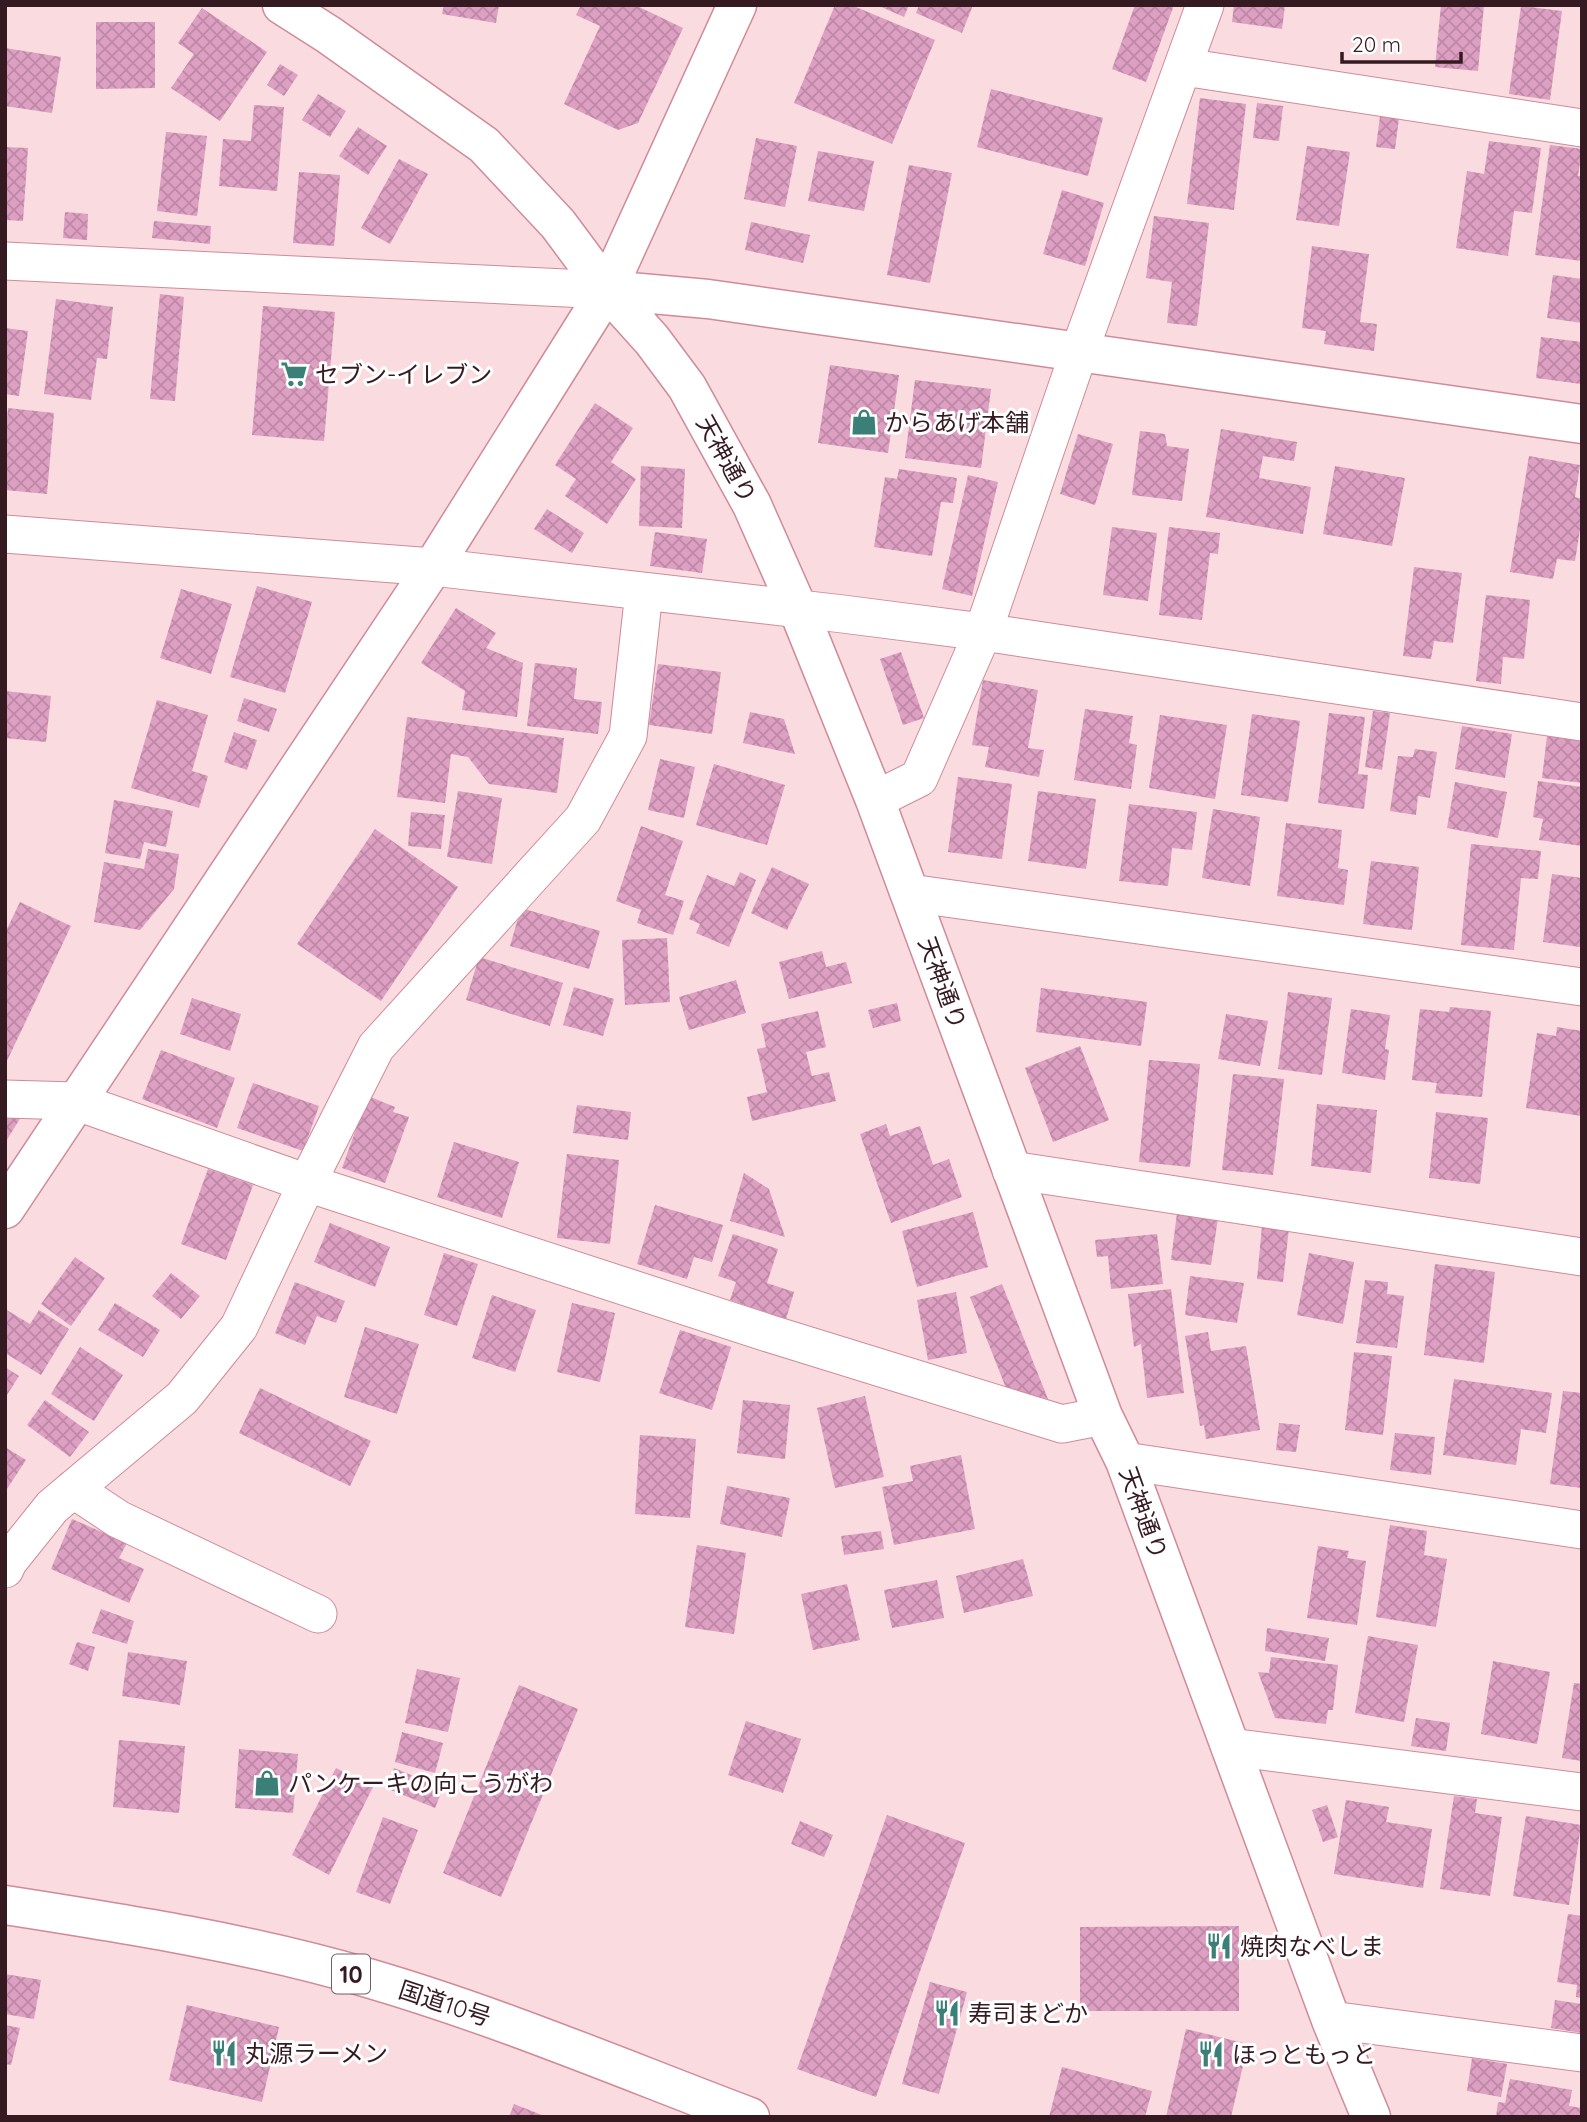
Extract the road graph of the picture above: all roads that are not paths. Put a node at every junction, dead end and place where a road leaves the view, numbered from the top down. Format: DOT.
graph roads {
  1 [pos="282,5"];
  2 [pos="737,5"];
  3 [pos="1205,5"];
  4 [pos="1184,67"];
  5 [pos="1582,128"];
  6 [pos="5,261"];
  7 [pos="607,290"];
  8 [pos="1080,352"];
  9 [pos="1582,424"];
  10 [pos="5,534"];
  11 [pos="433,567"];
  12 [pos="644,592"];
  13 [pos="798,609"];
  14 [pos="983,632"];
  15 [pos="1582,722"];
  16 [pos="875,800"];
  17 [pos="910,893"];
  18 [pos="1582,987"];
  19 [pos="5,1099"];
  20 [pos="75,1101"];
  21 [pos="1011,1170"];
  22 [pos="307,1183"];
  23 [pos="5,1209"];
  24 [pos="1582,1257"];
  25 [pos="1103,1416"];
  26 [pos="1125,1461"];
  27 [pos="73,1489"];
  28 [pos="1582,1530"];
  29 [pos="5,1569"];
  30 [pos="318,1614"];
  31 [pos="1230,1747"];
  32 [pos="1582,1792"];
  33 [pos="5,1905"];
  34 [pos="1331,2020"];
  35 [pos="1582,2053"];
  36 [pos="750,2117"];
  37 [pos="1371,2117"];
  1 -- 7 [label="main road, 天神通り"];
  2 -- 7 [label="main road"];
  3 -- 4 [label="street"];
  4 -- 5 [label="street"];
  4 -- 8 [label="street"];
  6 -- 7 [label="street"];
  7 -- 8 [label="main road"];
  7 -- 11 [label="main road"];
  7 -- 13 [label="main road, 天神通り"];
  8 -- 9 [label="main road"];
  8 -- 14 [label="street"];
  10 -- 11 [label="street"];
  11 -- 12 [label="street"];
  11 -- 20 [label="main road"];
  12 -- 13 [label="street"];
  12 -- 22 [label="street"];
  13 -- 14 [label="street"];
  13 -- 16 [label="main road, 天神通り"];
  14 -- 15 [label="street"];
  14 -- 16 [label="street"];
  16 -- 17 [label="main road, 天神通り"];
  17 -- 18 [label="street"];
  17 -- 21 [label="main road, 天神通り"];
  19 -- 20 [label="street"];
  20 -- 22 [label="street"];
  20 -- 23 [label="main road"];
  21 -- 24 [label="street"];
  21 -- 25 [label="main road, 天神通り"];
  22 -- 25 [label="street"];
  22 -- 27 [label="street"];
  25 -- 26 [label="main road, 天神通り"];
  26 -- 28 [label="street"];
  26 -- 31 [label="main road, 天神通り"];
  27 -- 29 [label="street"];
  27 -- 30 [label="street"];
  31 -- 32 [label="street"];
  31 -- 34 [label="main road, 天神通り"];
  33 -- 36 [label="main road, 国道10号 / 10"];
  34 -- 35 [label="street"];
  34 -- 37 [label="main road, 天神通り"];
}
